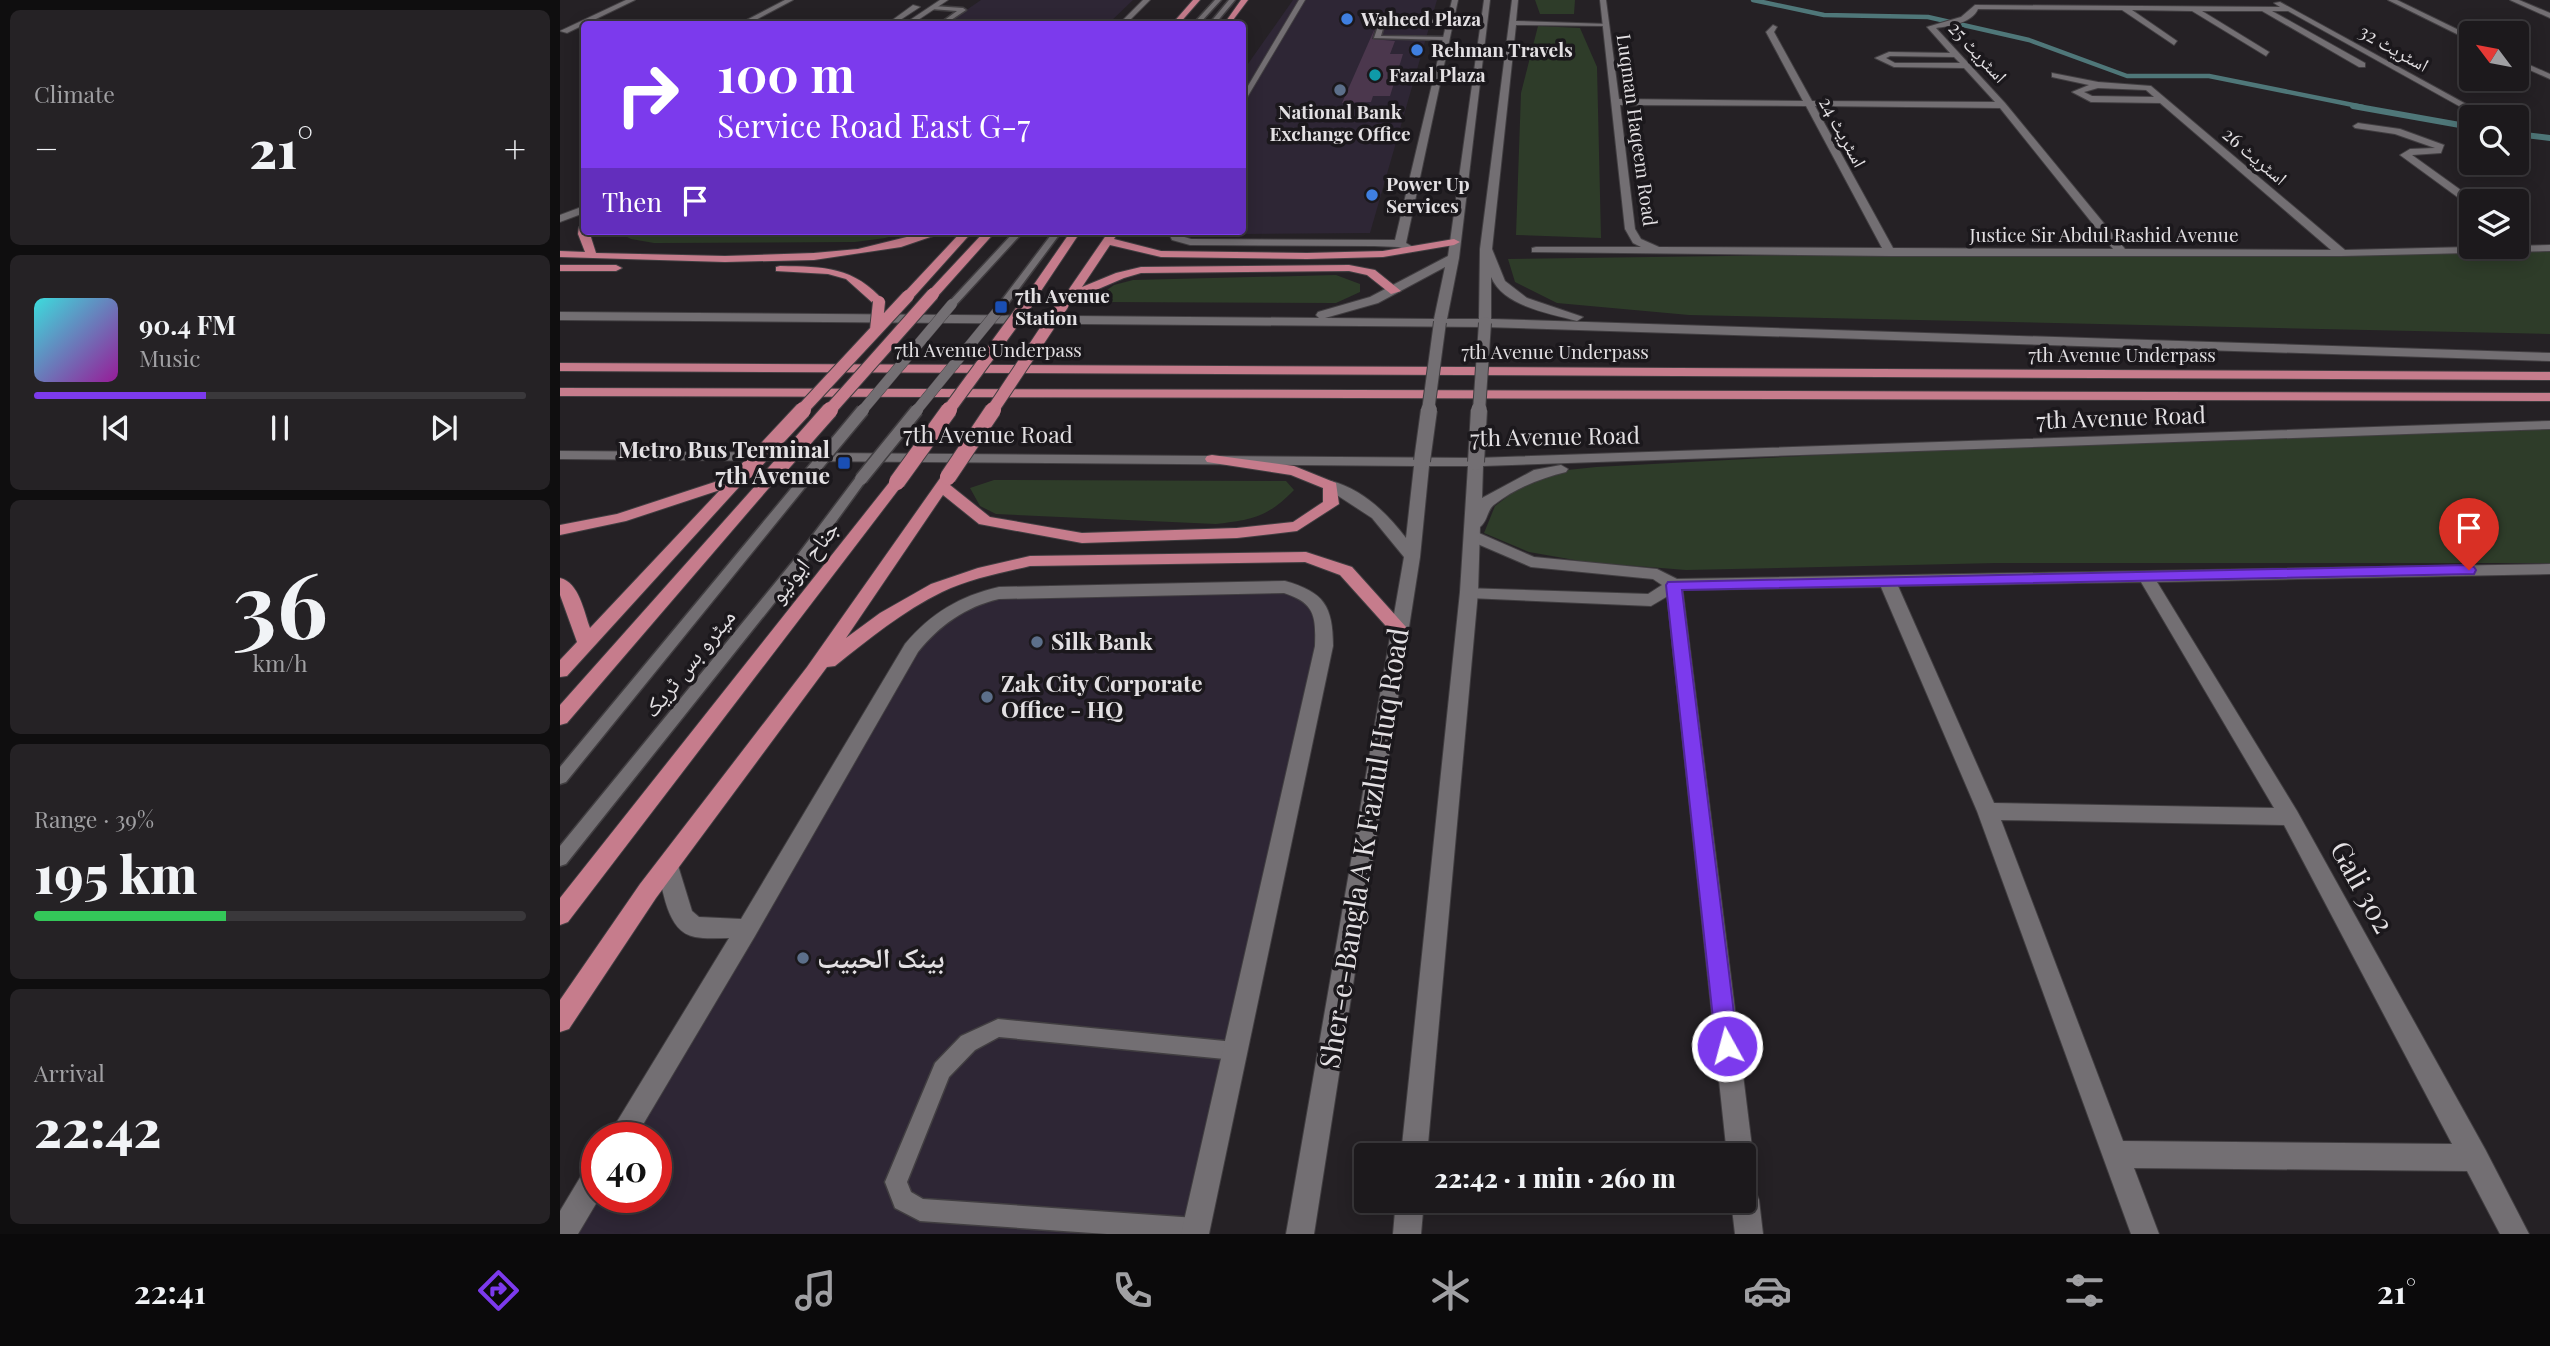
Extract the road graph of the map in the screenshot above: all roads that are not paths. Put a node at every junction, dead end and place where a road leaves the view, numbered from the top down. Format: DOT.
graph roads {
  1 [pos="632,0"];
  2 [pos="790,0"];
  3 [pos="926,0"];
  4 [pos="945,0"];
  5 [pos="1147,0"];
  6 [pos="1197,0"];
  7 [pos="1218,0"];
  8 [pos="1232,0"];
  9 [pos="1245,0"];
  10 [pos="1302,0"];
  11 [pos="1455,0"];
  12 [pos="1488,0"];
  13 [pos="1515,0"];
  14 [pos="1603,0"];
  15 [pos="2273,0"];
  16 [pos="2390,0"];
  17 [pos="2513,0"];
  18 [pos="933,8"];
  19 [pos="2124,8"];
  20 [pos="2193,8"];
  21 [pos="2262,8"];
  22 [pos="2288,9"];
  23 [pos="2550,16"];
  24 [pos="1513,19"];
  25 [pos="1604,20"];
  26 [pos="586,21"];
  27 [pos="749,21"];
  28 [pos="894,21"];
  29 [pos="913,21"];
  30 [pos="946,21"];
  31 [pos="1125,21"];
  32 [pos="1178,21"];
  33 [pos="1199,21"];
  34 [pos="1214,21"];
  35 [pos="1229,21"];
  36 [pos="1449,22"];
  37 [pos="581,23"];
  38 [pos="1773,27"];
  39 [pos="564,31"];
  40 [pos="2459,33"];
  41 [pos="1445,38"];
  42 [pos="2174,43"];
  43 [pos="2266,54"];
  44 [pos="1957,55"];
  45 [pos="2362,65"];
  46 [pos="1967,66"];
  47 [pos="2529,67"];
  48 [pos="2055,75"];
  49 [pos="2550,77"];
  50 [pos="2098,85"];
  51 [pos="1246,97"];
  52 [pos="2162,100"];
  53 [pos="1614,102"];
  54 [pos="1807,103"];
  55 [pos="2002,104"];
  56 [pos="2462,104"];
  57 [pos="2358,126"];
  58 [pos="2459,193"];
  59 [pos="581,198"];
  60 [pos="560,205"];
  61 [pos="581,210"];
  62 [pos="560,219"];
  63 [pos="583,235"];
  64 [pos="930,235"];
  65 [pos="964,235"];
  66 [pos="987,235"];
  67 [pos="1016,235"];
  68 [pos="1055,235"];
  69 [pos="1073,235"];
  70 [pos="1175,235"];
  71 [pos="1111,236"];
  72 [pos="1454,242"];
  73 [pos="2529,243"];
  74 [pos="1400,244"];
  75 [pos="2535,247"];
  76 [pos="2550,248"];
  77 [pos="1486,249"];
  78 [pos="1536,250"];
  79 [pos="1658,250"];
  80 [pos="1412,251"];
  81 [pos="2122,252"];
  82 [pos="1890,253"];
  83 [pos="2342,253"];
  84 [pos="560,254"];
  85 [pos="592,256"];
  86 [pos="1453,258"];
  87 [pos="560,268"];
  88 [pos="1395,292"];
  89 [pos="1067,300"];
  90 [pos="560,316"];
  91 [pos="1440,322"];
  92 [pos="1263,323"];
  93 [pos="1485,323"];
  94 [pos="1654,327"];
  95 [pos="876,330"];
  96 [pos="2550,357"];
  97 [pos="560,367"];
  98 [pos="2550,376"];
  99 [pos="560,392"];
  100 [pos="2550,397"];
  101 [pos="2550,425"];
  102 [pos="560,455"];
  103 [pos="1212,459"];
  104 [pos="1616,459"];
  105 [pos="1422,461"];
  106 [pos="1476,463"];
  107 [pos="741,475"];
  108 [pos="945,482"];
  109 [pos="1331,486"];
  110 [pos="560,530"];
  111 [pos="1472,536"];
  112 [pos="1412,557"];
  113 [pos="2550,569"];
  114 [pos="2145,575"];
  115 [pos="1887,580"];
  116 [pos="560,583"];
  117 [pos="1674,585"];
  118 [pos="1469,592"];
  119 [pos="1400,631"];
  120 [pos="586,643"];
  121 [pos="560,671"];
  122 [pos="814,672"];
  123 [pos="560,718"];
  124 [pos="560,778"];
  125 [pos="1987,811"];
  126 [pos="2290,817"];
  127 [pos="560,859"];
  128 [pos="668,865"];
  129 [pos="560,915"];
  130 [pos="747,929"];
  131 [pos="560,1021"];
  132 [pos="1235,1051"];
  133 [pos="630,1122"];
  134 [pos="1415,1143"];
  135 [pos="1739,1143"];
  136 [pos="2115,1154"];
  137 [pos="2476,1158"];
  138 [pos="581,1203"];
  139 [pos="1409,1213"];
  140 [pos="1747,1213"];
  141 [pos="1196,1231"];
  142 [pos="562,1234"];
  143 [pos="1300,1234"];
  144 [pos="1407,1234"];
  145 [pos="1749,1234"];
  146 [pos="2145,1234"];
  147 [pos="2515,1234"];
  1 -- 26 [label="street"];
  2 -- 27 [label="street"];
  3 -- 28 [label="street"];
  4 -- 18 [label="street"];
  5 -- 31 [label="street"];
  6 -- 32 [label="main road"];
  7 -- 33 [label="lane"];
  8 -- 34 [label="lane"];
  9 -- 35 [label="main road"];
  10 -- 51 [label="street"];
  11 -- 36 [label="street"];
  12 -- 72 [label="street"];
  13 -- 24 [label="street"];
  14 -- 25 [label="street, Luqman Haqeem Road"];
  15 -- 22 [label="street, اسٹریٹ 32"];
  16 -- 40 [label="street"];
  17 -- 23 [label="street"];
  18 -- 29 [label="street"];
  18 -- 30 [label="lane"];
  19 -- 20 [label="street, اسٹریٹ 25"];
  19 -- 42 [label="street"];
  19 -- 44 [label="street, اسٹریٹ 25"];
  20 -- 21 [label="street, اسٹریٹ 25"];
  20 -- 43 [label="street"];
  21 -- 22 [label="street, اسٹریٹ 25"];
  21 -- 45 [label="street"];
  22 -- 56 [label="street, اسٹریٹ 32"];
  24 -- 25 [label="street"];
  24 -- 77 [label="street"];
  25 -- 53 [label="street, Luqman Haqeem Road"];
  36 -- 41 [label="street"];
  36 -- 41 [label="lane"];
  37 -- 39 [label="street"];
  38 -- 54 [label="street, اسٹریٹ 24"];
  41 -- 74 [label="street"];
  44 -- 46 [label="street, اسٹریٹ 25"];
  44 -- 46 [label="street"];
  46 -- 55 [label="street, اسٹریٹ 25"];
  47 -- 49 [label="street"];
  48 -- 50 [label="street"];
  50 -- 52 [label="street, اسٹریٹ 26"];
  50 -- 52 [label="street"];
  52 -- 83 [label="street, اسٹریٹ 26"];
  53 -- 54 [label="street"];
  53 -- 79 [label="street, Luqman Haqeem Road"];
  54 -- 55 [label="street"];
  54 -- 82 [label="street, اسٹریٹ 24"];
  55 -- 81 [label="street, اسٹریٹ 25"];
  57 -- 58 [label="street"];
  59 -- 60 [label="street"];
  61 -- 62 [label="street"];
  63 -- 85 [label="main road"];
  64 -- 85 [label="main road"];
  65 -- 95 [label="main road, bridge"];
  66 -- 123 [label="main road, bridge"];
  67 -- 124 [label="lane, میٹرو بس ٹریک, bridge"];
  68 -- 127 [label="lane, میٹرو بس ٹریک, bridge"];
  69 -- 129 [label="main road, جناح ایونیو, bridge"];
  70 -- 74 [label="street"];
  71 -- 80 [label="main road"];
  71 -- 89 [label="main road"];
  72 -- 80 [label="main road"];
  72 -- 86 [label="street"];
  73 -- 75 [label="street"];
  74 -- 80 [label="street"];
  75 -- 76 [label="street, Justice Sir Abdul Rashid Avenue"];
  75 -- 83 [label="street, Justice Sir Abdul Rashid Avenue"];
  77 -- 93 [label="street"];
  77 -- 94 [label="street"];
  78 -- 79 [label="street, Justice Sir Abdul Rashid Avenue"];
  79 -- 82 [label="street, Justice Sir Abdul Rashid Avenue"];
  81 -- 82 [label="street, Justice Sir Abdul Rashid Avenue"];
  81 -- 83 [label="street, Justice Sir Abdul Rashid Avenue"];
  84 -- 85 [label="main road"];
  86 -- 88 [label="street"];
  86 -- 91 [label="street"];
  87 -- 95 [label="main road, bridge"];
  88 -- 89 [label="main road"];
  88 -- 92 [label="street"];
  89 -- 108 [label="main road, bridge"];
  90 -- 92 [label="street"];
  91 -- 92 [label="street"];
  91 -- 93 [label="street"];
  91 -- 105 [label="street, Sher-e-Bangla A K Fazlul Huq Road, bridge"];
  93 -- 94 [label="street"];
  93 -- 106 [label="street, bridge"];
  94 -- 96 [label="street"];
  95 -- 107 [label="main road, bridge"];
  97 -- 98 [label="main road, 7th Avenue Underpass"];
  99 -- 100 [label="main road, 7th Avenue Underpass"];
  101 -- 104 [label="street, 7th Avenue Road"];
  102 -- 103 [label="street, 7th Avenue Road"];
  103 -- 105 [label="street, 7th Avenue Road"];
  103 -- 109 [label="main road"];
  104 -- 106 [label="street, 7th Avenue Road"];
  104 -- 111 [label="street"];
  105 -- 106 [label="street, 7th Avenue Road"];
  105 -- 112 [label="street, Sher-e-Bangla A K Fazlul Huq Road"];
  106 -- 111 [label="street"];
  107 -- 110 [label="main road"];
  107 -- 120 [label="main road"];
  108 -- 109 [label="main road"];
  108 -- 122 [label="main road"];
  109 -- 112 [label="street"];
  111 -- 117 [label="street"];
  111 -- 118 [label="street"];
  112 -- 119 [label="street, Sher-e-Bangla A K Fazlul Huq Road"];
  113 -- 114 [label="street"];
  114 -- 115 [label="street"];
  114 -- 126 [label="street, Gali 302"];
  115 -- 117 [label="street"];
  115 -- 125 [label="street"];
  116 -- 120 [label="main road"];
  117 -- 118 [label="street"];
  117 -- 135 [label="street"];
  118 -- 134 [label="street"];
  119 -- 122 [label="main road"];
  119 -- 143 [label="street, Sher-e-Bangla A K Fazlul Huq Road"];
  120 -- 121 [label="main road"];
  122 -- 128 [label="main road"];
  125 -- 126 [label="street"];
  125 -- 136 [label="street"];
  126 -- 137 [label="street, Gali 302"];
  128 -- 130 [label="street"];
  128 -- 131 [label="main road"];
  130 -- 132 [label="street"];
  130 -- 133 [label="street"];
  132 -- 141 [label="street"];
  132 -- 141 [label="lane"];
  136 -- 137 [label="street"];
  136 -- 146 [label="street"];
  137 -- 147 [label="street, Gali 302"];
  138 -- 142 [label="street"];
  139 -- 144 [label="street"];
  140 -- 145 [label="street"];
}
